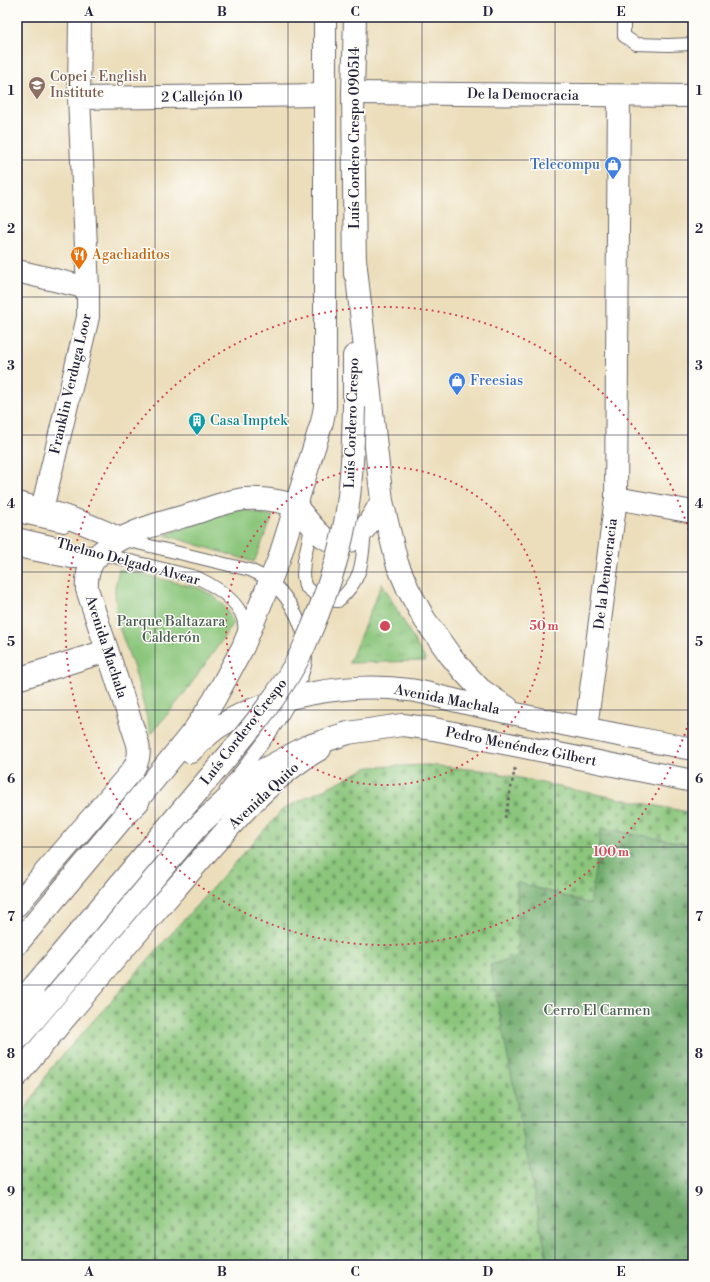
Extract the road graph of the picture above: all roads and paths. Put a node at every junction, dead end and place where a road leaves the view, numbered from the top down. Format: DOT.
graph roads {
  1 [pos="80,17"];
  2 [pos="325,17"];
  3 [pos="355,17"];
  4 [pos="624,17"];
  5 [pos="693,44"];
  6 [pos="353,93"];
  7 [pos="325,95"];
  8 [pos="619,96"];
  9 [pos="693,96"];
  10 [pos="79,98"];
  11 [pos="355,259"];
  12 [pos="17,271"];
  13 [pos="88,288"];
  14 [pos="616,498"];
  15 [pos="382,501"];
  16 [pos="17,503"];
  17 [pos="296,506"];
  18 [pos="42,509"];
  19 [pos="693,512"];
  20 [pos="17,516"];
  21 [pos="312,524"];
  22 [pos="365,528"];
  23 [pos="17,534"];
  24 [pos="120,539"];
  25 [pos="17,546"];
  26 [pos="98,555"];
  27 [pos="270,581"];
  28 [pos="243,647"];
  29 [pos="106,651"];
  30 [pos="17,679"];
  31 [pos="293,697"];
  32 [pos="522,716"];
  33 [pos="586,728"];
  34 [pos="348,734"];
  35 [pos="693,749"];
  36 [pos="516,764"];
  37 [pos="693,781"];
  38 [pos="127,813"];
  39 [pos="505,818"];
  40 [pos="197,827"];
  41 [pos="17,906"];
  42 [pos="17,944"];
  43 [pos="17,1006"];
  44 [pos="17,1040"];
  45 [pos="17,1076"];
  1 -- 10 [label="main road, Franklin Verduga Loor"];
  2 -- 7 [label="main road, Luís Cordero Crespo"];
  3 -- 6 [label="main road, Luís Cordero Crespo 090514"];
  4 -- 5 [label="lane"];
  6 -- 8 [label="main road, De la Democracia"];
  6 -- 11 [label="main road, Luís Cordero Crespo 090514"];
  7 -- 10 [label="main road, 2 Callejón 10"];
  7 -- 17 [label="main road, Luís Cordero Crespo"];
  8 -- 9 [label="main road, De la Democracia"];
  8 -- 14 [label="main road"];
  10 -- 13 [label="main road, Franklin Verduga Loor"];
  11 -- 15 [label="main road"];
  11 -- 43 [label="main road, Luís Cordero Crespo, bridge"];
  12 -- 13 [label="main road"];
  13 -- 18 [label="main road, Franklin Verduga Loor"];
  14 -- 19 [label="main road, De la Democracia"];
  14 -- 33 [label="main road, De la Democracia"];
  15 -- 22 [label="main road"];
  15 -- 32 [label="main road"];
  16 -- 18 [label="main road, Thelmo Delgado Alvear"];
  17 -- 21 [label="main road"];
  17 -- 24 [label="main road, Avenida Machala"];
  17 -- 27 [label="main road, Luís Cordero Crespo"];
  18 -- 24 [label="main road, Thelmo Delgado Alvear"];
  20 -- 24 [label="lane, Thelmo Delgado Alvear"];
  21 -- 22 [label="main road"];
  21 -- 22 [label="lane"];
  23 -- 26 [label="lane, Thelmo Delgado Alvear"];
  24 -- 26 [label="main road, Avenida Machala"];
  24 -- 27 [label="lane, Thelmo Delgado Alvear"];
  25 -- 26 [label="main road, Thelmo Delgado Alvear"];
  26 -- 28 [label="lane, Thelmo Delgado Alvear"];
  26 -- 29 [label="main road, Avenida Machala"];
  27 -- 28 [label="main road, Luís Cordero Crespo"];
  27 -- 31 [label="lane, Thelmo Delgado Alvear"];
  28 -- 38 [label="main road, Luís Cordero Crespo"];
  29 -- 30 [label="main road"];
  29 -- 41 [label="main road, Avenida Machala"];
  31 -- 32 [label="main road, Avenida Machala"];
  31 -- 38 [label="main road, Avenida Machala"];
  31 -- 40 [label="lane, Thelmo Delgado Alvear"];
  32 -- 33 [label="main road"];
  33 -- 35 [label="main road"];
  34 -- 37 [label="main road, Pedro Menéndez Gilbert"];
  34 -- 40 [label="main road, Avenida Quito"];
  34 -- 45 [label="main road, Avenida Quito"];
  36 -- 39 [label="path"];
  38 -- 42 [label="main road, Avenida Machala"];
  40 -- 44 [label="main road, Avenida Quito"];
}
